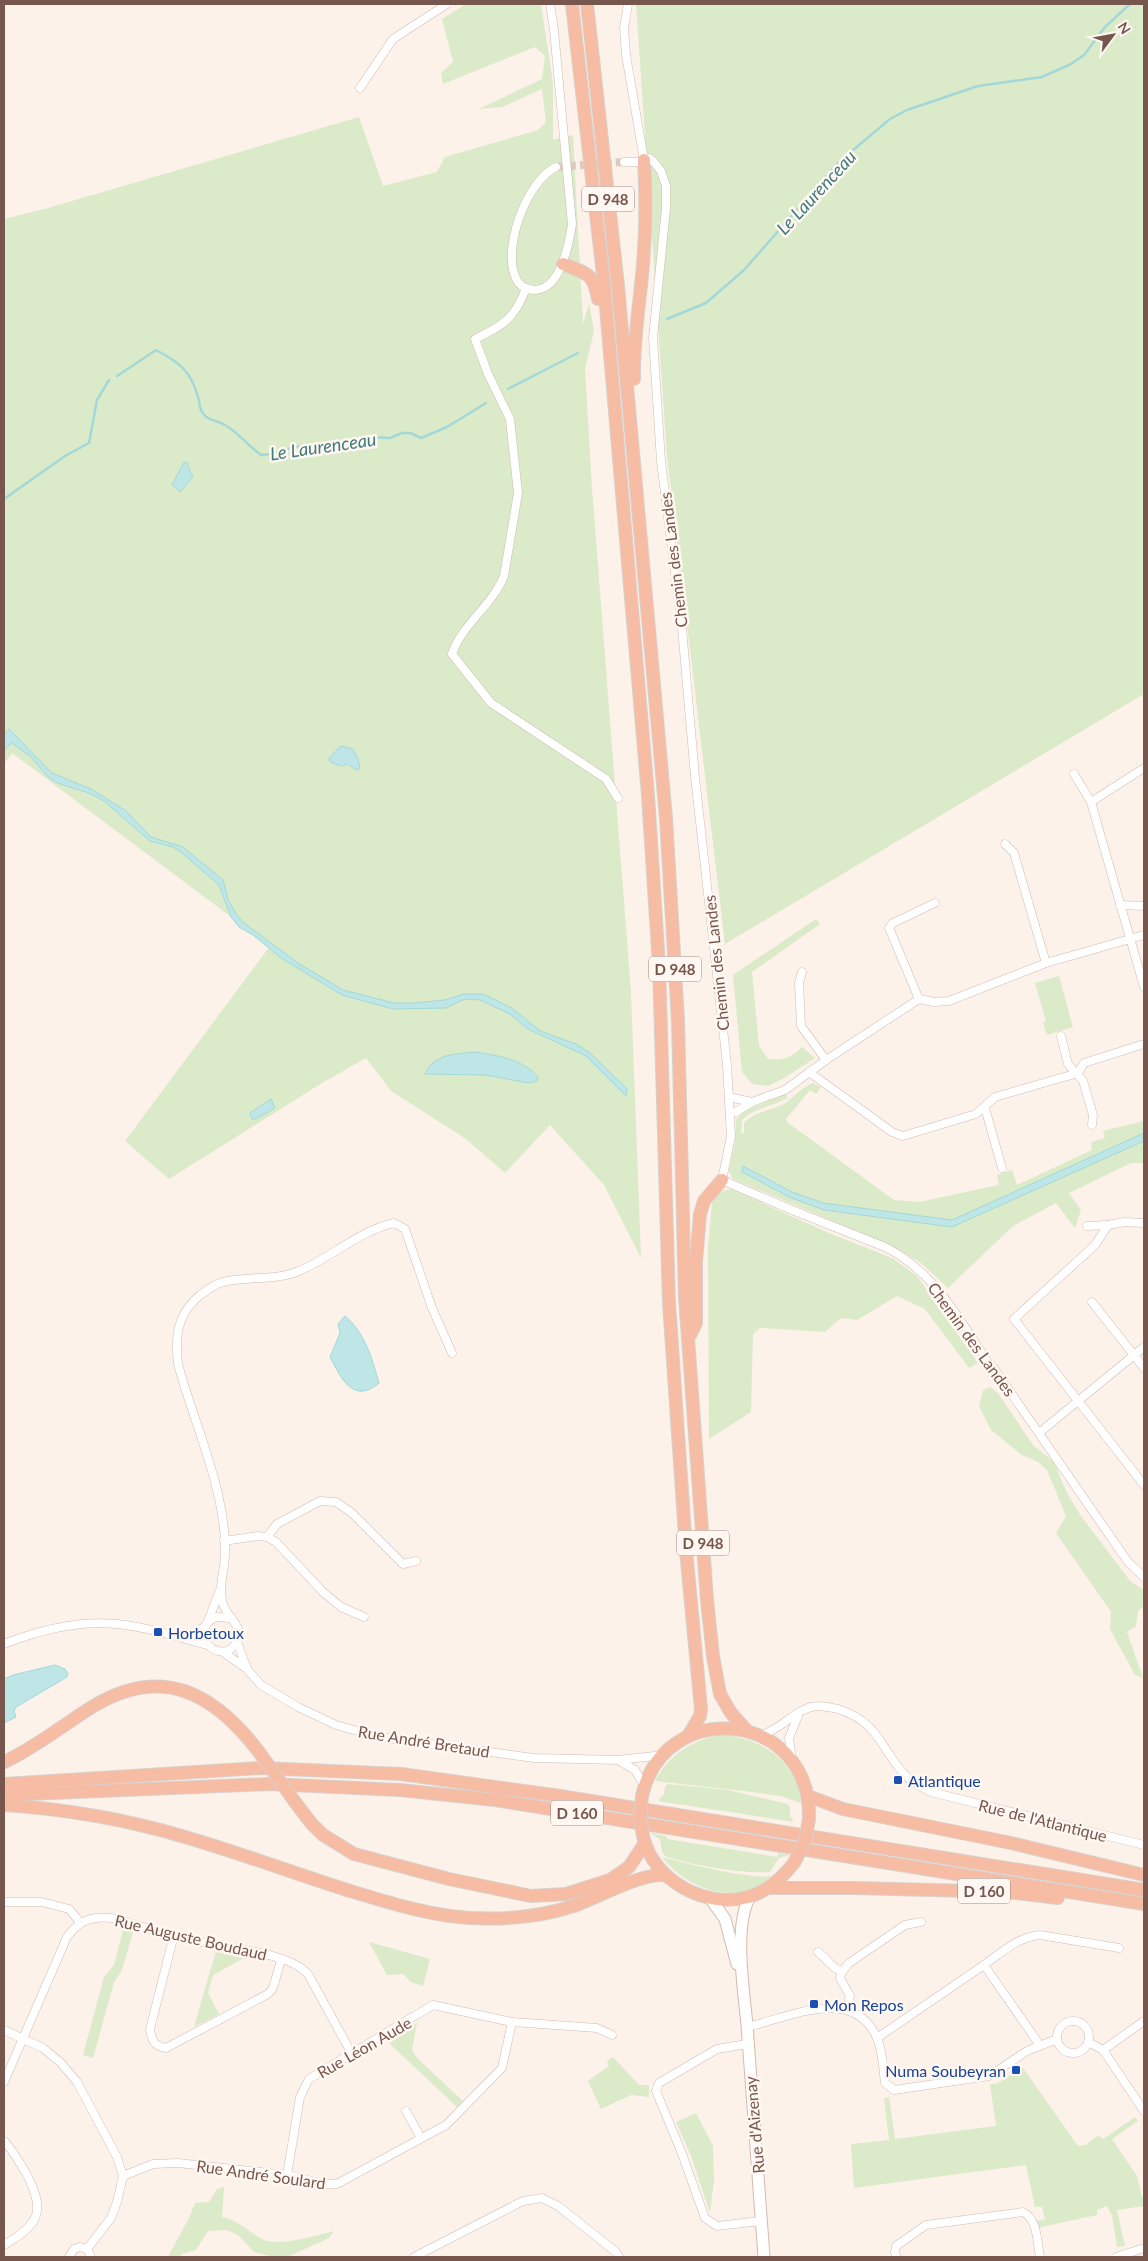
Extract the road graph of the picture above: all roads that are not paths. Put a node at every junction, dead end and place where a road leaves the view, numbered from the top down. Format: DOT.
graph roads {
  1 [pos="447,4"];
  2 [pos="550,4"];
  3 [pos="572,4"];
  4 [pos="587,4"];
  5 [pos="628,4"];
  6 [pos="360,88"];
  7 [pos="644,160"];
  8 [pos="624,162"];
  9 [pos="556,167"];
  10 [pos="563,264"];
  11 [pos="526,288"];
  12 [pos="610,348"];
  13 [pos="628,394"];
  14 [pos="1144,768"];
  15 [pos="1074,774"];
  16 [pos="618,798"];
  17 [pos="1091,802"];
  18 [pos="1005,844"];
  19 [pos="935,903"];
  20 [pos="1120,905"];
  21 [pos="1144,906"];
  22 [pos="1144,935"];
  23 [pos="1130,938"];
  24 [pos="1046,963"];
  25 [pos="802,972"];
  26 [pos="1144,987"];
  27 [pos="919,999"];
  28 [pos="1061,1036"];
  29 [pos="1144,1044"];
  30 [pos="826,1060"];
  31 [pos="809,1072"];
  32 [pos="1078,1072"];
  33 [pos="729,1097"];
  34 [pos="752,1102"];
  35 [pos="985,1108"];
  36 [pos="730,1113"];
  37 [pos="1092,1125"];
  38 [pos="1002,1168"];
  39 [pos="722,1180"];
  40 [pos="1144,1223"];
  41 [pos="1108,1225"];
  42 [pos="1088,1226"];
  43 [pos="1092,1302"];
  44 [pos="688,1339"];
  45 [pos="1144,1348"];
  46 [pos="452,1354"];
  47 [pos="1135,1356"];
  48 [pos="1144,1368"];
  49 [pos="1077,1401"];
  50 [pos="1039,1433"];
  51 [pos="1144,1485"];
  52 [pos="266,1537"];
  53 [pos="224,1541"];
  54 [pos="416,1561"];
  55 [pos="1144,1577"];
  56 [pos="220,1590"];
  57 [pos="364,1616"];
  58 [pos="229,1618"];
  59 [pos="207,1624"];
  60 [pos="182,1638"];
  61 [pos="237,1642"];
  62 [pos="4,1644"];
  63 [pos="207,1645"];
  64 [pos="223,1652"];
  65 [pos="247,1669"];
  66 [pos="799,1714"];
  67 [pos="747,1731"];
  68 [pos="761,1735"];
  69 [pos="688,1736"];
  70 [pos="664,1755"];
  71 [pos="618,1760"];
  72 [pos="792,1760"];
  73 [pos="4,1762"];
  74 [pos="4,1784"];
  75 [pos="643,1790"];
  76 [pos="4,1795"];
  77 [pos="808,1796"];
  78 [pos="4,1805"];
  79 [pos="644,1840"];
  80 [pos="1144,1845"];
  81 [pos="665,1875"];
  82 [pos="1144,1875"];
  83 [pos="768,1888"];
  84 [pos="1144,1890"];
  85 [pos="750,1897"];
  86 [pos="710,1898"];
  87 [pos="4,1902"];
  88 [pos="1144,1904"];
  89 [pos="1144,1911"];
  90 [pos="80,1922"];
  91 [pos="921,1922"];
  92 [pos="174,1935"];
  93 [pos="1119,1948"];
  94 [pos="818,1952"];
  95 [pos="281,1960"];
  96 [pos="984,1965"];
  97 [pos="842,1972"];
  98 [pos="744,1993"];
  99 [pos="847,2009"];
  100 [pos="1144,2021"];
  101 [pos="512,2022"];
  102 [pos="747,2027"];
  103 [pos="4,2030"];
  104 [pos="612,2035"];
  105 [pos="877,2038"];
  106 [pos="1057,2038"];
  107 [pos="21,2039"];
  108 [pos="1088,2042"];
  109 [pos="747,2044"];
  110 [pos="1039,2044"];
  111 [pos="1102,2050"];
  112 [pos="352,2054"];
  113 [pos="4,2082"];
  114 [pos="406,2111"];
  115 [pos="1144,2111"];
  116 [pos="421,2138"];
  117 [pos="4,2141"];
  118 [pos="287,2175"];
  119 [pos="123,2176"];
  120 [pos="761,2221"];
  121 [pos="4,2245"];
  122 [pos="1144,2248"];
  123 [pos="87,2249"];
  124 [pos="69,2257"];
  125 [pos="91,2257"];
  126 [pos="414,2257"];
  127 [pos="619,2257"];
  128 [pos="764,2257"];
  129 [pos="897,2257"];
  130 [pos="1040,2257"];
  131 [pos="1116,2257"];
  1 -- 6 [label="street"];
  2 -- 10 [label="street"];
  3 -- 12 [label="highway, D 948"];
  4 -- 13 [label="highway, D 948"];
  5 -- 7 [label="street"];
  7 -- 8 [label="street"];
  7 -- 13 [label="highway"];
  7 -- 33 [label="street, Chemin des Landes"];
  9 -- 11 [label="street"];
  10 -- 11 [label="street"];
  10 -- 12 [label="highway"];
  11 -- 16 [label="street"];
  12 -- 69 [label="highway, D 948"];
  13 -- 44 [label="highway, D 948"];
  14 -- 17 [label="street"];
  15 -- 17 [label="street"];
  17 -- 20 [label="street"];
  18 -- 24 [label="street"];
  19 -- 27 [label="street"];
  20 -- 21 [label="street"];
  20 -- 23 [label="street"];
  22 -- 23 [label="street"];
  23 -- 24 [label="street"];
  23 -- 26 [label="street"];
  24 -- 27 [label="street"];
  25 -- 30 [label="street"];
  27 -- 30 [label="street"];
  28 -- 32 [label="street"];
  29 -- 32 [label="street"];
  30 -- 31 [label="street"];
  31 -- 34 [label="street"];
  31 -- 35 [label="street"];
  32 -- 35 [label="street"];
  32 -- 37 [label="street"];
  33 -- 34 [label="street"];
  33 -- 36 [label="street, Chemin des Landes"];
  34 -- 36 [label="street"];
  35 -- 38 [label="street"];
  36 -- 39 [label="street, Chemin des Landes"];
  39 -- 44 [label="highway"];
  39 -- 50 [label="street, Chemin des Landes"];
  40 -- 41 [label="street"];
  41 -- 42 [label="street"];
  41 -- 49 [label="street"];
  43 -- 47 [label="street"];
  44 -- 67 [label="highway, D 948"];
  45 -- 47 [label="street"];
  46 -- 53 [label="street"];
  47 -- 48 [label="street"];
  47 -- 49 [label="street"];
  49 -- 50 [label="street"];
  49 -- 51 [label="street"];
  50 -- 55 [label="street, Chemin des Landes"];
  52 -- 53 [label="street"];
  52 -- 54 [label="street"];
  52 -- 57 [label="street"];
  53 -- 56 [label="street"];
  56 -- 58 [label="street"];
  56 -- 59 [label="street"];
  58 -- 59 [label="street"];
  58 -- 61 [label="street"];
  59 -- 60 [label="street"];
  59 -- 63 [label="street"];
  60 -- 62 [label="street"];
  60 -- 63 [label="street"];
  61 -- 64 [label="street"];
  61 -- 65 [label="street, Rue André Bretaud"];
  63 -- 64 [label="street"];
  64 -- 65 [label="street, Rue André Bretaud"];
  65 -- 71 [label="street, Rue André Bretaud"];
  66 -- 68 [label="street, Rue de l'Atlantique"];
  66 -- 72 [label="street"];
  66 -- 80 [label="street, Rue de l'Atlantique"];
  67 -- 68 [label="highway"];
  67 -- 69 [label="highway"];
  68 -- 72 [label="highway"];
  69 -- 70 [label="highway"];
  70 -- 71 [label="street, Rue André Bretaud"];
  70 -- 75 [label="highway"];
  71 -- 75 [label="street"];
  72 -- 77 [label="highway"];
  73 -- 79 [label="highway, bridge"];
  74 -- 84 [label="highway, D 160"];
  75 -- 79 [label="highway, bridge"];
  76 -- 88 [label="highway, D 160"];
  77 -- 82 [label="highway"];
  77 -- 83 [label="highway, bridge"];
  78 -- 81 [label="highway"];
  79 -- 81 [label="highway"];
  81 -- 86 [label="highway"];
  83 -- 85 [label="highway"];
  83 -- 89 [label="highway, D 160"];
  85 -- 86 [label="highway"];
  85 -- 98 [label="main road, Rue d'Aizenay"];
  86 -- 98 [label="main road, Rue d'Aizenay"];
  87 -- 90 [label="street"];
  90 -- 92 [label="street, Rue Auguste Boudaud"];
  90 -- 107 [label="street"];
  91 -- 97 [label="street"];
  92 -- 95 [label="street, Rue Auguste Boudaud"];
  92 -- 95 [label="street"];
  93 -- 96 [label="street"];
  94 -- 97 [label="street"];
  95 -- 112 [label="street, Rue Auguste Boudaud"];
  96 -- 105 [label="street"];
  96 -- 110 [label="street"];
  97 -- 99 [label="street"];
  98 -- 102 [label="main road, Rue d'Aizenay"];
  99 -- 102 [label="street"];
  99 -- 105 [label="street"];
  100 -- 111 [label="street"];
  101 -- 104 [label="street, Rue Léon Aude"];
  101 -- 112 [label="street, Rue Léon Aude"];
  101 -- 116 [label="street, Rue André Soulard"];
  102 -- 109 [label="main road, Rue d'Aizenay"];
  103 -- 107 [label="street"];
  105 -- 110 [label="street"];
  106 -- 108 [label="street"];
  106 -- 108 [label="street"];
  106 -- 110 [label="street"];
  107 -- 113 [label="street"];
  107 -- 119 [label="street"];
  108 -- 111 [label="street"];
  109 -- 120 [label="main road, Rue d'Aizenay"];
  109 -- 120 [label="street"];
  111 -- 115 [label="street"];
  112 -- 118 [label="street, Rue Léon Aude"];
  114 -- 116 [label="street"];
  116 -- 118 [label="street, Rue André Soulard"];
  117 -- 121 [label="street"];
  118 -- 119 [label="street, Rue André Soulard"];
  119 -- 123 [label="street"];
  120 -- 128 [label="main road, Rue d'Aizenay"];
  122 -- 131 [label="street"];
  123 -- 124 [label="street"];
  123 -- 125 [label="street"];
  126 -- 127 [label="street"];
  129 -- 130 [label="street"];
}
